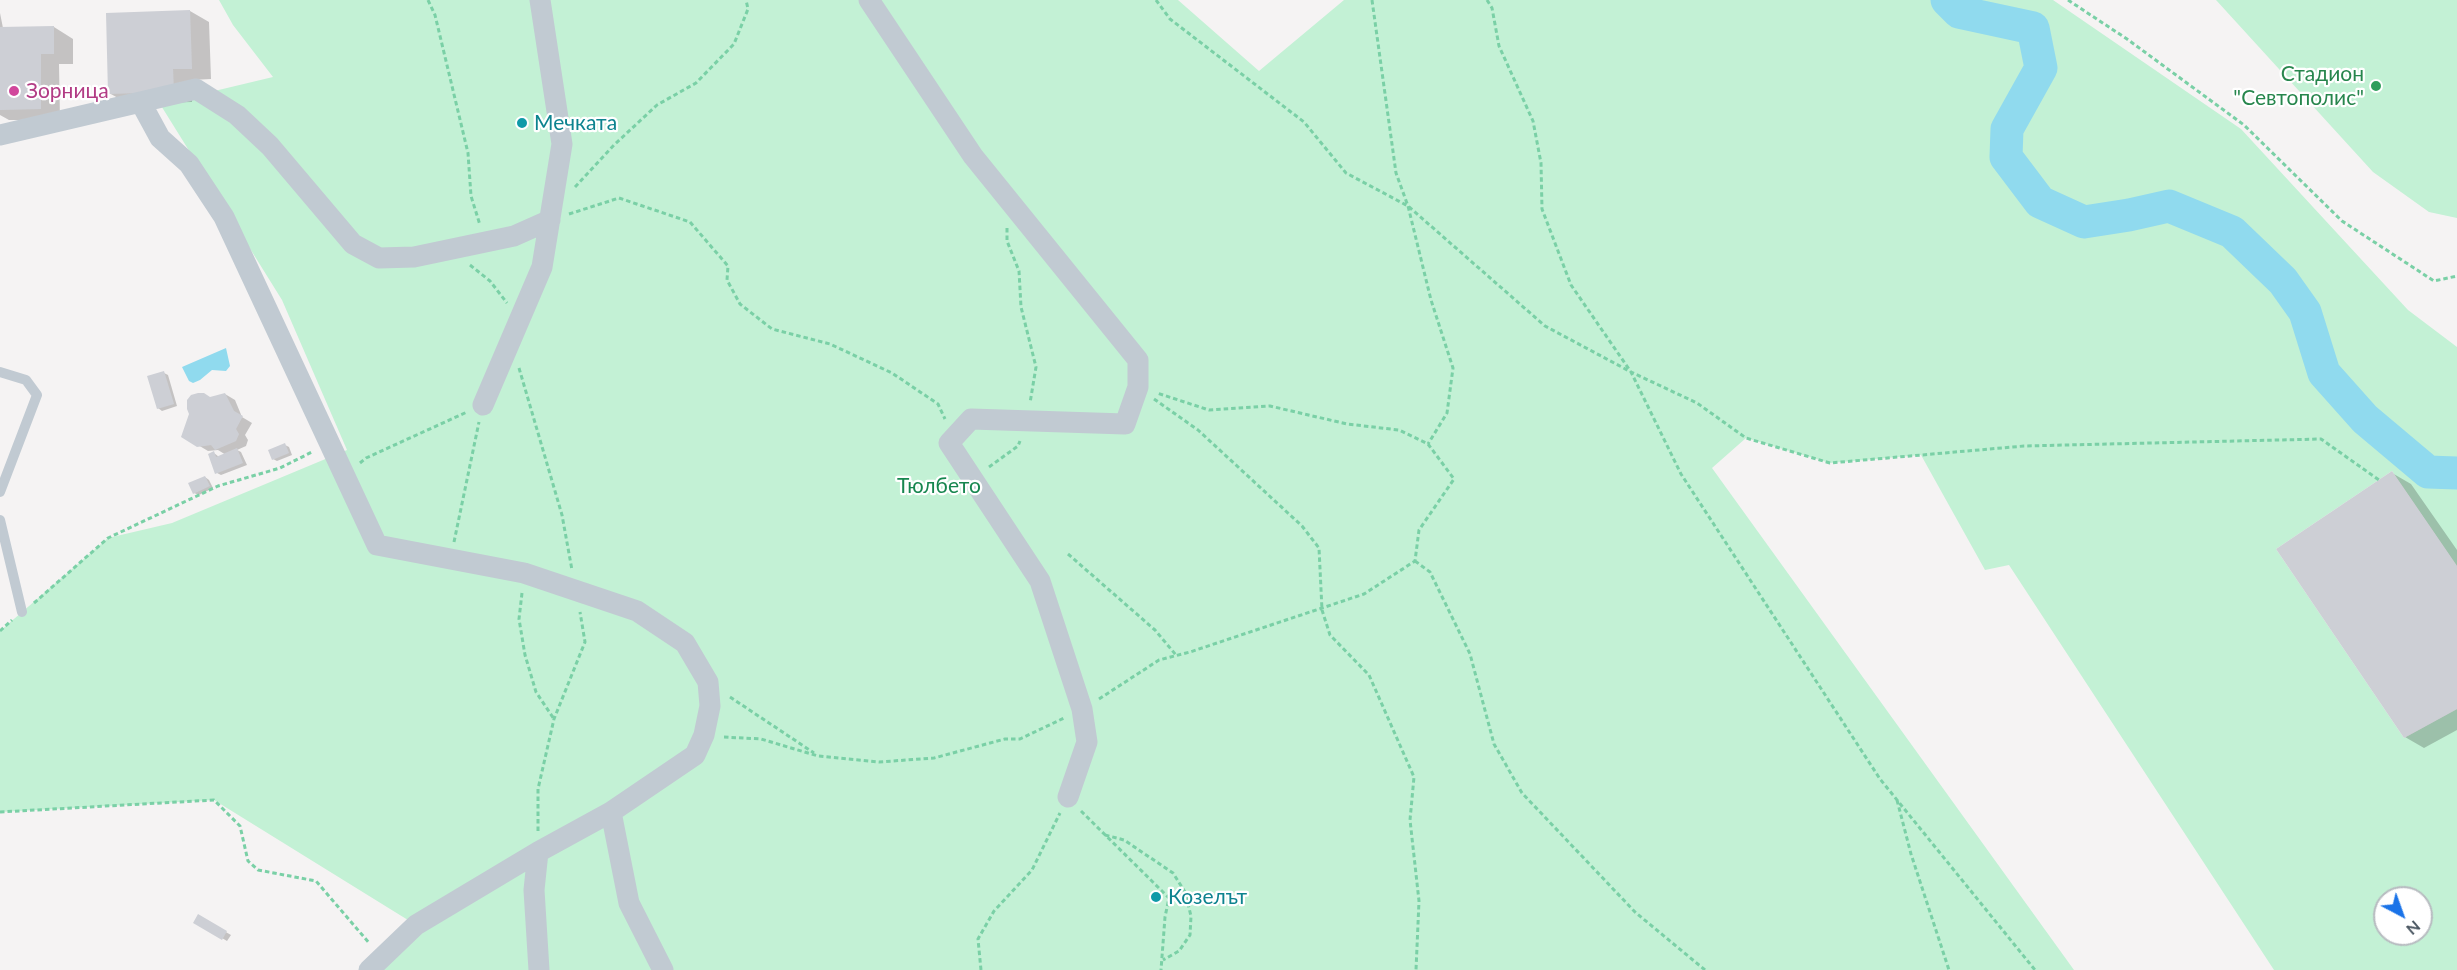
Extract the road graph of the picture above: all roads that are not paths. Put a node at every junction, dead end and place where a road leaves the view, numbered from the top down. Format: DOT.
graph roads {
  1 [pos="540,0"];
  2 [pos="869,0"];
  3 [pos="141,103"];
  4 [pos="0,135"];
  5 [pos="551,215"];
  6 [pos="0,372"];
  7 [pos="483,405"];
  8 [pos="0,492"];
  9 [pos="0,520"];
  10 [pos="22,612"];
  11 [pos="1068,798"];
  12 [pos="611,813"];
  13 [pos="538,852"];
  14 [pos="376,964"];
  15 [pos="539,970"];
  16 [pos="663,970"];
  1 -- 5 [label="street"];
  2 -- 11 [label="street"];
  3 -- 4 [label="street"];
  3 -- 5 [label="street"];
  3 -- 12 [label="street"];
  5 -- 7 [label="street"];
  6 -- 8 [label="lane"];
  9 -- 10 [label="lane"];
  12 -- 13 [label="street"];
  12 -- 16 [label="street"];
  13 -- 14 [label="street"];
  13 -- 15 [label="street"];
}
